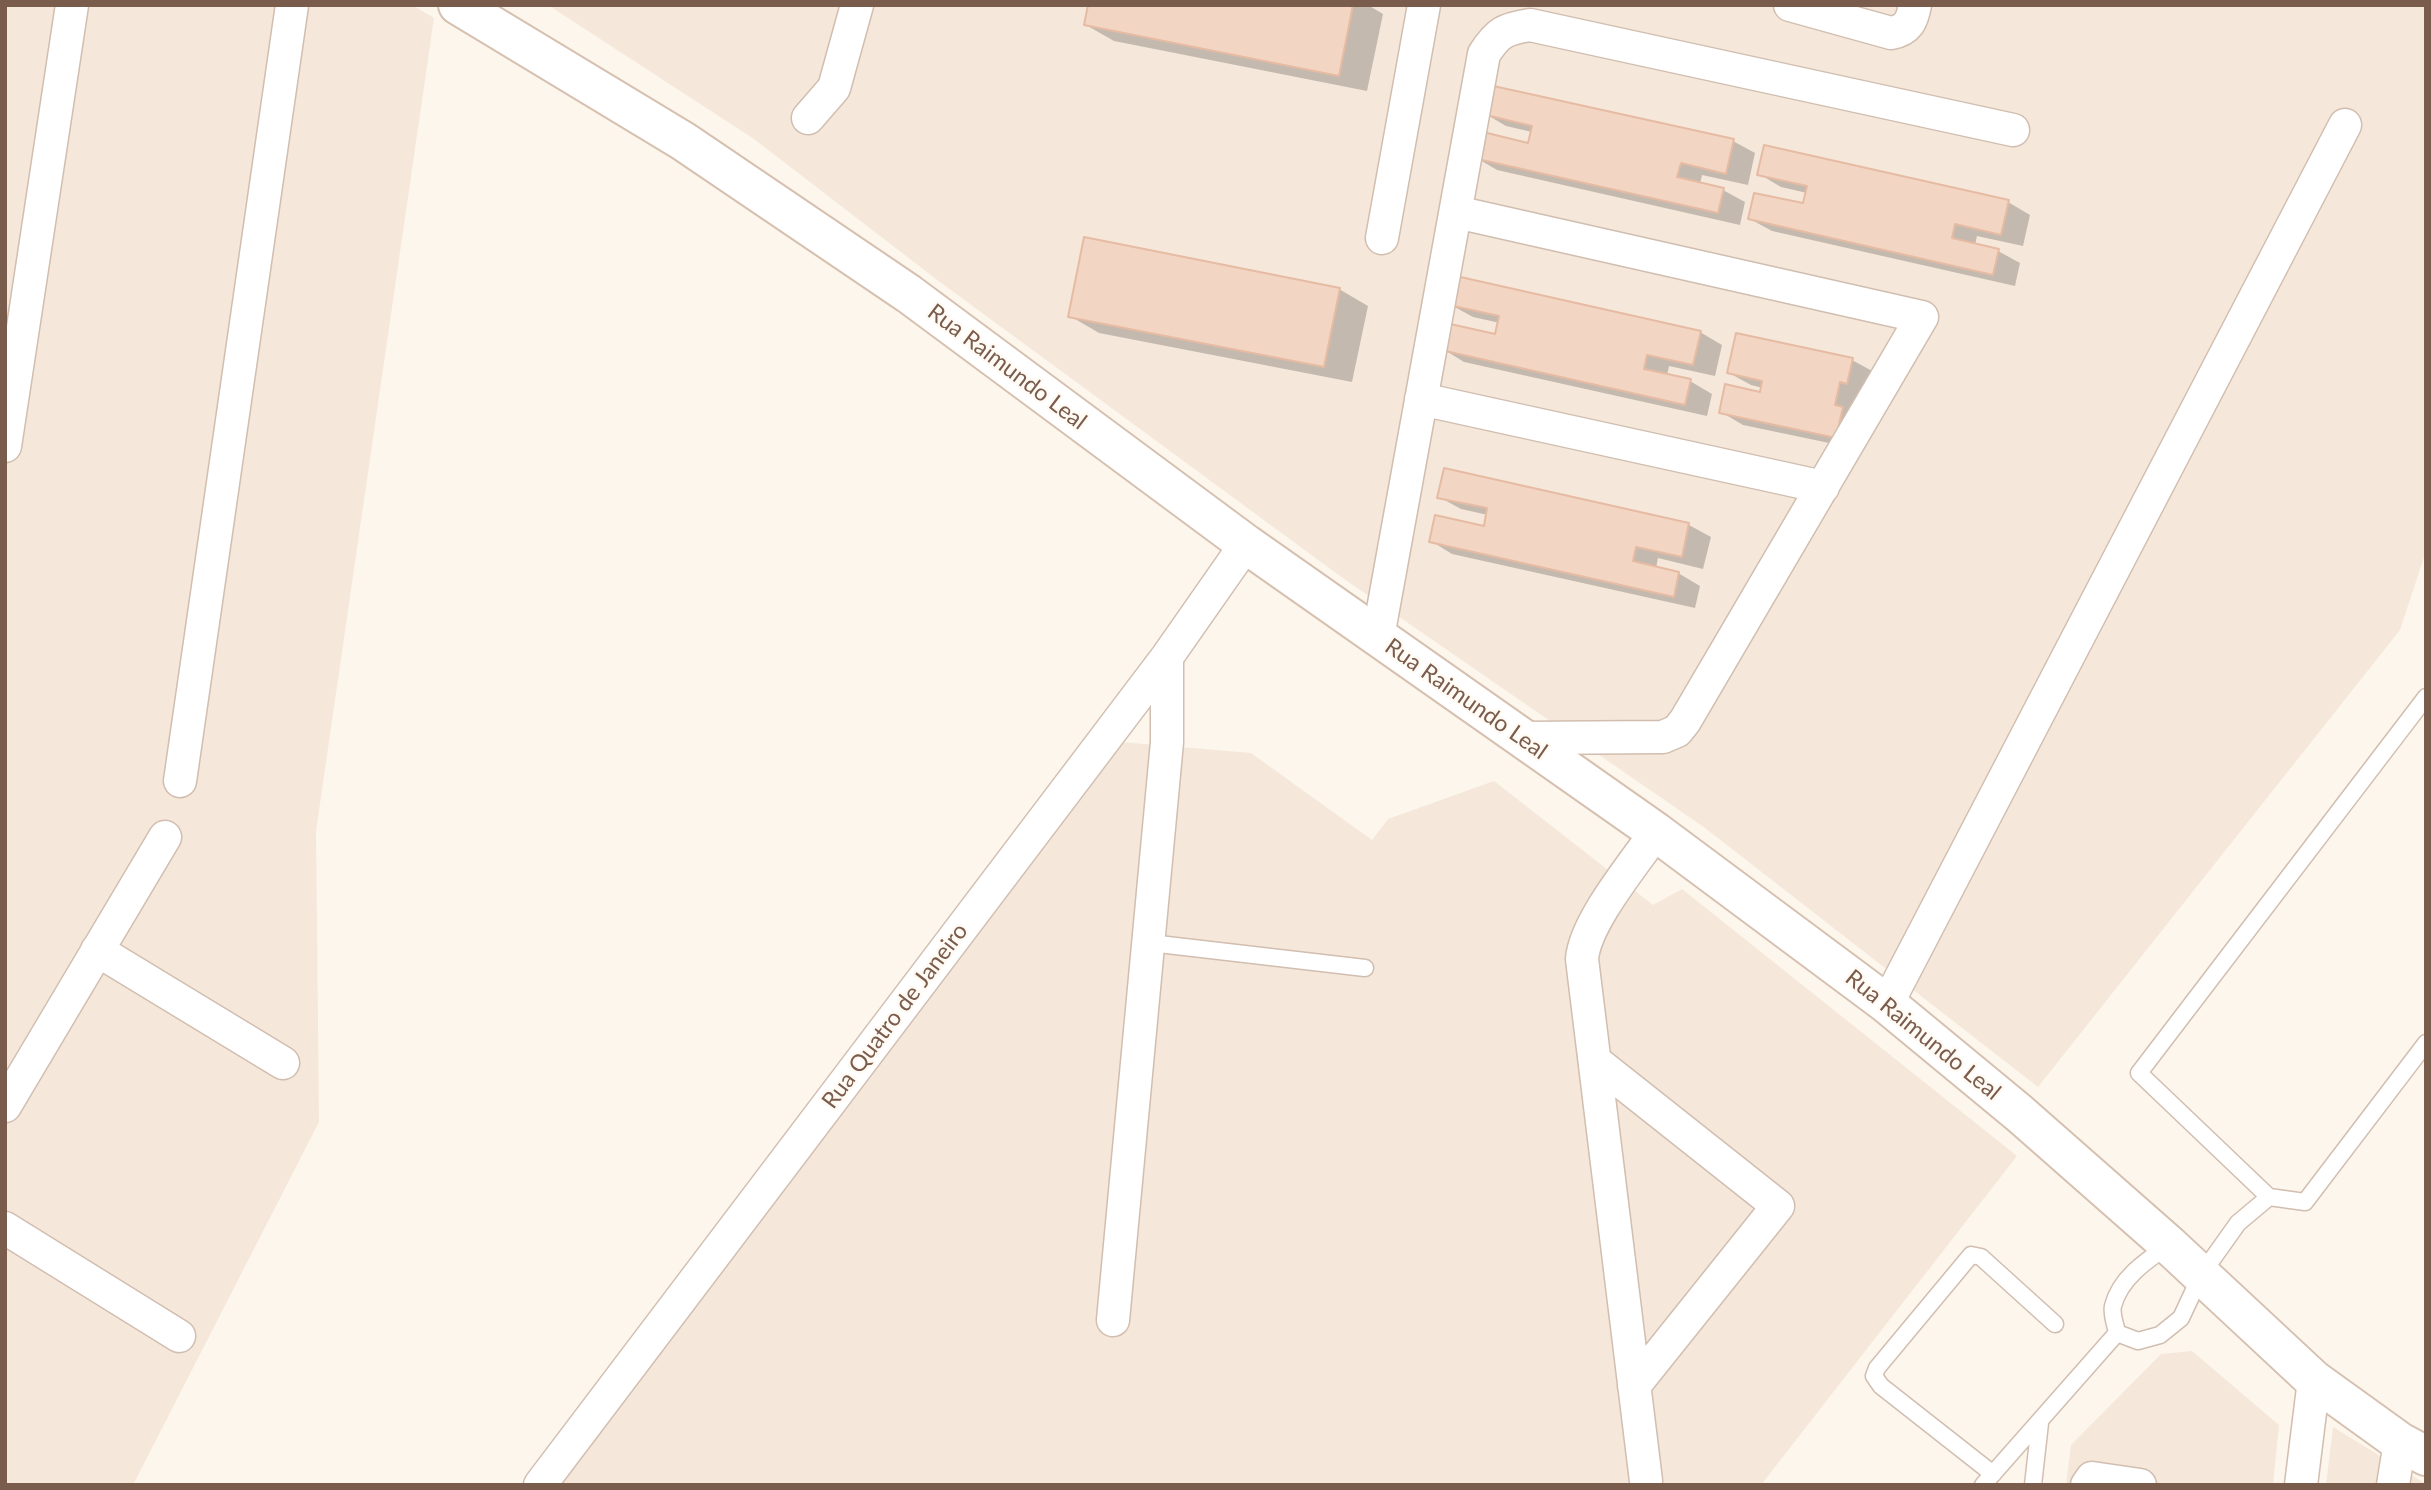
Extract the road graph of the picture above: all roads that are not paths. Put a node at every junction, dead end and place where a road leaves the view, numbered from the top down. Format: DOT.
graph roads {
  1 [pos="72,5"];
  2 [pos="292,5"];
  3 [pos="458,5"];
  4 [pos="857,5"];
  5 [pos="1424,5"];
  6 [pos="1790,5"];
  7 [pos="1915,5"];
  8 [pos="808,118"];
  9 [pos="2345,125"];
  10 [pos="2013,130"];
  11 [pos="1456,212"];
  12 [pos="1382,238"];
  13 [pos="1421,398"];
  14 [pos="5,446"];
  15 [pos="1823,486"];
  16 [pos="1246,544"];
  17 [pos="1378,636"];
  18 [pos="1167,657"];
  19 [pos="2426,697"];
  20 [pos="1521,737"];
  21 [pos="180,781"];
  22 [pos="1656,832"];
  23 [pos="165,837"];
  24 [pos="1150,943"];
  25 [pos="97,950"];
  26 [pos="1364,968"];
  27 [pos="1887,1004"];
  28 [pos="2426,1043"];
  29 [pos="1595,1061"];
  30 [pos="283,1063"];
  31 [pos="5,1106"];
  32 [pos="2269,1197"];
  33 [pos="5,1228"];
  34 [pos="2169,1245"];
  35 [pos="2201,1275"];
  36 [pos="1113,1320"];
  37 [pos="2054,1324"];
  38 [pos="2117,1334"];
  39 [pos="179,1336"];
  40 [pos="2314,1380"];
  41 [pos="1634,1386"];
  42 [pos="2040,1423"];
  43 [pos="2413,1449"];
  44 [pos="1988,1479"];
  45 [pos="1646,1481"];
  46 [pos="540,1485"];
  47 [pos="2033,1485"];
  48 [pos="2087,1485"];
  49 [pos="2140,1485"];
  50 [pos="2301,1485"];
  51 [pos="2393,1485"];
  1 -- 14 [label="street"];
  2 -- 21 [label="street"];
  3 -- 16 [label="street, Rua Raimundo Leal"];
  4 -- 8 [label="street"];
  5 -- 12 [label="street"];
  6 -- 7 [label="street"];
  9 -- 27 [label="street"];
  10 -- 11 [label="street"];
  11 -- 13 [label="street"];
  11 -- 15 [label="street"];
  13 -- 15 [label="street"];
  13 -- 17 [label="street"];
  15 -- 20 [label="street"];
  16 -- 17 [label="street, Rua Raimundo Leal"];
  16 -- 18 [label="street, Rua Quatro de Janeiro"];
  17 -- 20 [label="street, Rua Raimundo Leal"];
  18 -- 24 [label="street"];
  18 -- 46 [label="street, Rua Quatro de Janeiro"];
  19 -- 32 [label="lane"];
  20 -- 22 [label="street, Rua Raimundo Leal"];
  22 -- 27 [label="street, Rua Raimundo Leal"];
  22 -- 29 [label="street"];
  23 -- 25 [label="street"];
  24 -- 26 [label="lane"];
  24 -- 36 [label="street"];
  25 -- 30 [label="street"];
  25 -- 31 [label="street"];
  27 -- 34 [label="street, Rua Raimundo Leal"];
  28 -- 32 [label="lane"];
  29 -- 41 [label="street"];
  29 -- 41 [label="street"];
  32 -- 35 [label="lane"];
  33 -- 39 [label="street"];
  34 -- 35 [label="street, Rua Raimundo Leal"];
  34 -- 38 [label="lane"];
  35 -- 38 [label="lane"];
  35 -- 40 [label="street, Rua Raimundo Leal"];
  37 -- 44 [label="lane"];
  38 -- 42 [label="lane"];
  40 -- 43 [label="street, Rua Raimundo Leal"];
  40 -- 50 [label="street"];
  41 -- 45 [label="street"];
  42 -- 44 [label="lane"];
  42 -- 47 [label="lane"];
  43 -- 51 [label="street"];
  48 -- 49 [label="street"];
}
